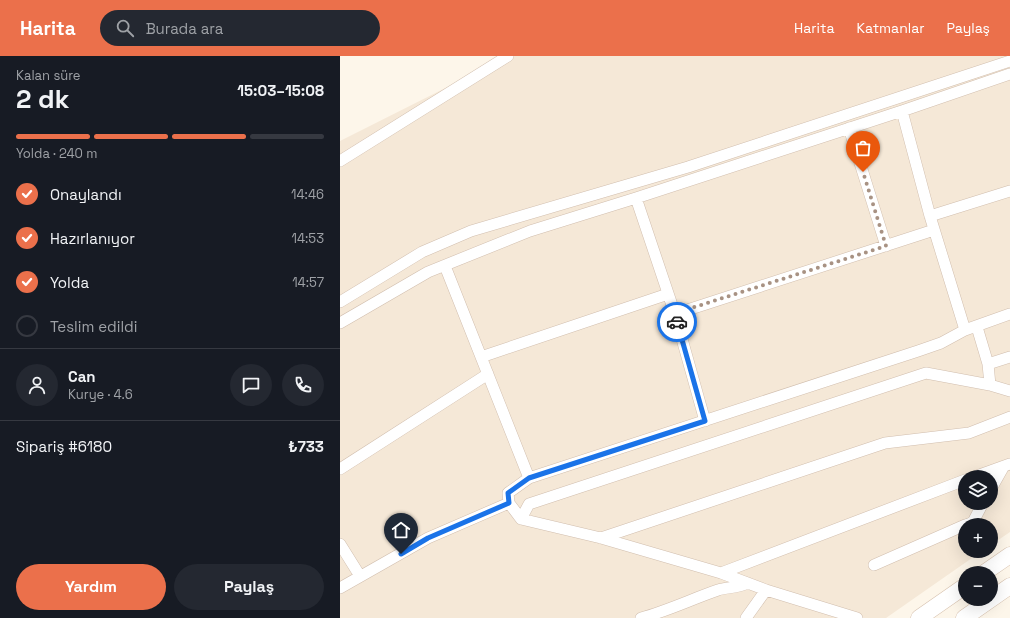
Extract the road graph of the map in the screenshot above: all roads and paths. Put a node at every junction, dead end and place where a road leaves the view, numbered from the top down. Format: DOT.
graph roads {
  1 [pos="508,56"];
  2 [pos="1010,61"];
  3 [pos="1010,74"];
  4 [pos="902,111"];
  5 [pos="849,128"];
  6 [pos="340,160"];
  7 [pos="1010,191"];
  8 [pos="636,198"];
  9 [pos="930,216"];
  10 [pos="934,230"];
  11 [pos="886,246"];
  12 [pos="445,266"];
  13 [pos="668,294"];
  14 [pos="340,302"];
  15 [pos="675,314"];
  16 [pos="1010,314"];
  17 [pos="340,323"];
  18 [pos="977,326"];
  19 [pos="965,330"];
  20 [pos="481,357"];
  21 [pos="1010,357"];
  22 [pos="988,364"];
  23 [pos="488,374"];
  24 [pos="990,385"];
  25 [pos="1010,390"];
  26 [pos="1010,417"];
  27 [pos="705,421"];
  28 [pos="1007,465"];
  29 [pos="340,469"];
  30 [pos="993,470"];
  31 [pos="529,478"];
  32 [pos="998,478"];
  33 [pos="958,483"];
  34 [pos="509,503"];
  35 [pos="521,519"];
  36 [pos="958,528"];
  37 [pos="601,538"];
  38 [pos="340,544"];
  39 [pos="1010,555"];
  40 [pos="874,565"];
  41 [pos="994,566"];
  42 [pos="721,573"];
  43 [pos="360,576"];
  44 [pos="748,583"];
  45 [pos="1010,586"];
  46 [pos="340,588"];
  47 [pos="766,590"];
  48 [pos="958,591"];
  49 [pos="850,617"];
  50 [pos="641,618"];
  51 [pos="746,618"];
  52 [pos="919,618"];
  53 [pos="964,618"];
  1 -- 6 [label="street"];
  2 -- 14 [label="street"];
  3 -- 4 [label="street"];
  4 -- 5 [label="street"];
  4 -- 9 [label="street"];
  5 -- 8 [label="street"];
  5 -- 11 [label="street"];
  7 -- 9 [label="street"];
  8 -- 12 [label="street"];
  8 -- 13 [label="street"];
  9 -- 10 [label="street"];
  10 -- 11 [label="street"];
  10 -- 19 [label="street"];
  11 -- 15 [label="street"];
  12 -- 17 [label="street"];
  12 -- 20 [label="street"];
  13 -- 15 [label="street"];
  13 -- 20 [label="street"];
  15 -- 27 [label="street"];
  16 -- 18 [label="street"];
  18 -- 19 [label="street"];
  18 -- 22 [label="street"];
  19 -- 27 [label="street"];
  20 -- 23 [label="street"];
  21 -- 22 [label="street"];
  22 -- 24 [label="street"];
  23 -- 29 [label="street"];
  23 -- 31 [label="street"];
  24 -- 25 [label="street"];
  24 -- 35 [label="street"];
  26 -- 37 [label="street"];
  27 -- 31 [label="street"];
  28 -- 30 [label="street"];
  28 -- 32 [label="street"];
  31 -- 34 [label="street"];
  33 -- 42 [label="street"];
  34 -- 35 [label="street"];
  34 -- 43 [label="street"];
  35 -- 37 [label="street"];
  36 -- 40 [label="street"];
  37 -- 42 [label="street"];
  38 -- 43 [label="street"];
  39 -- 41 [label="street"];
  42 -- 44 [label="street"];
  43 -- 46 [label="street"];
  44 -- 47 [label="street"];
  44 -- 50 [label="street"];
  45 -- 53 [label="street"];
  47 -- 49 [label="street"];
  47 -- 51 [label="street"];
  48 -- 52 [label="street"];
}
